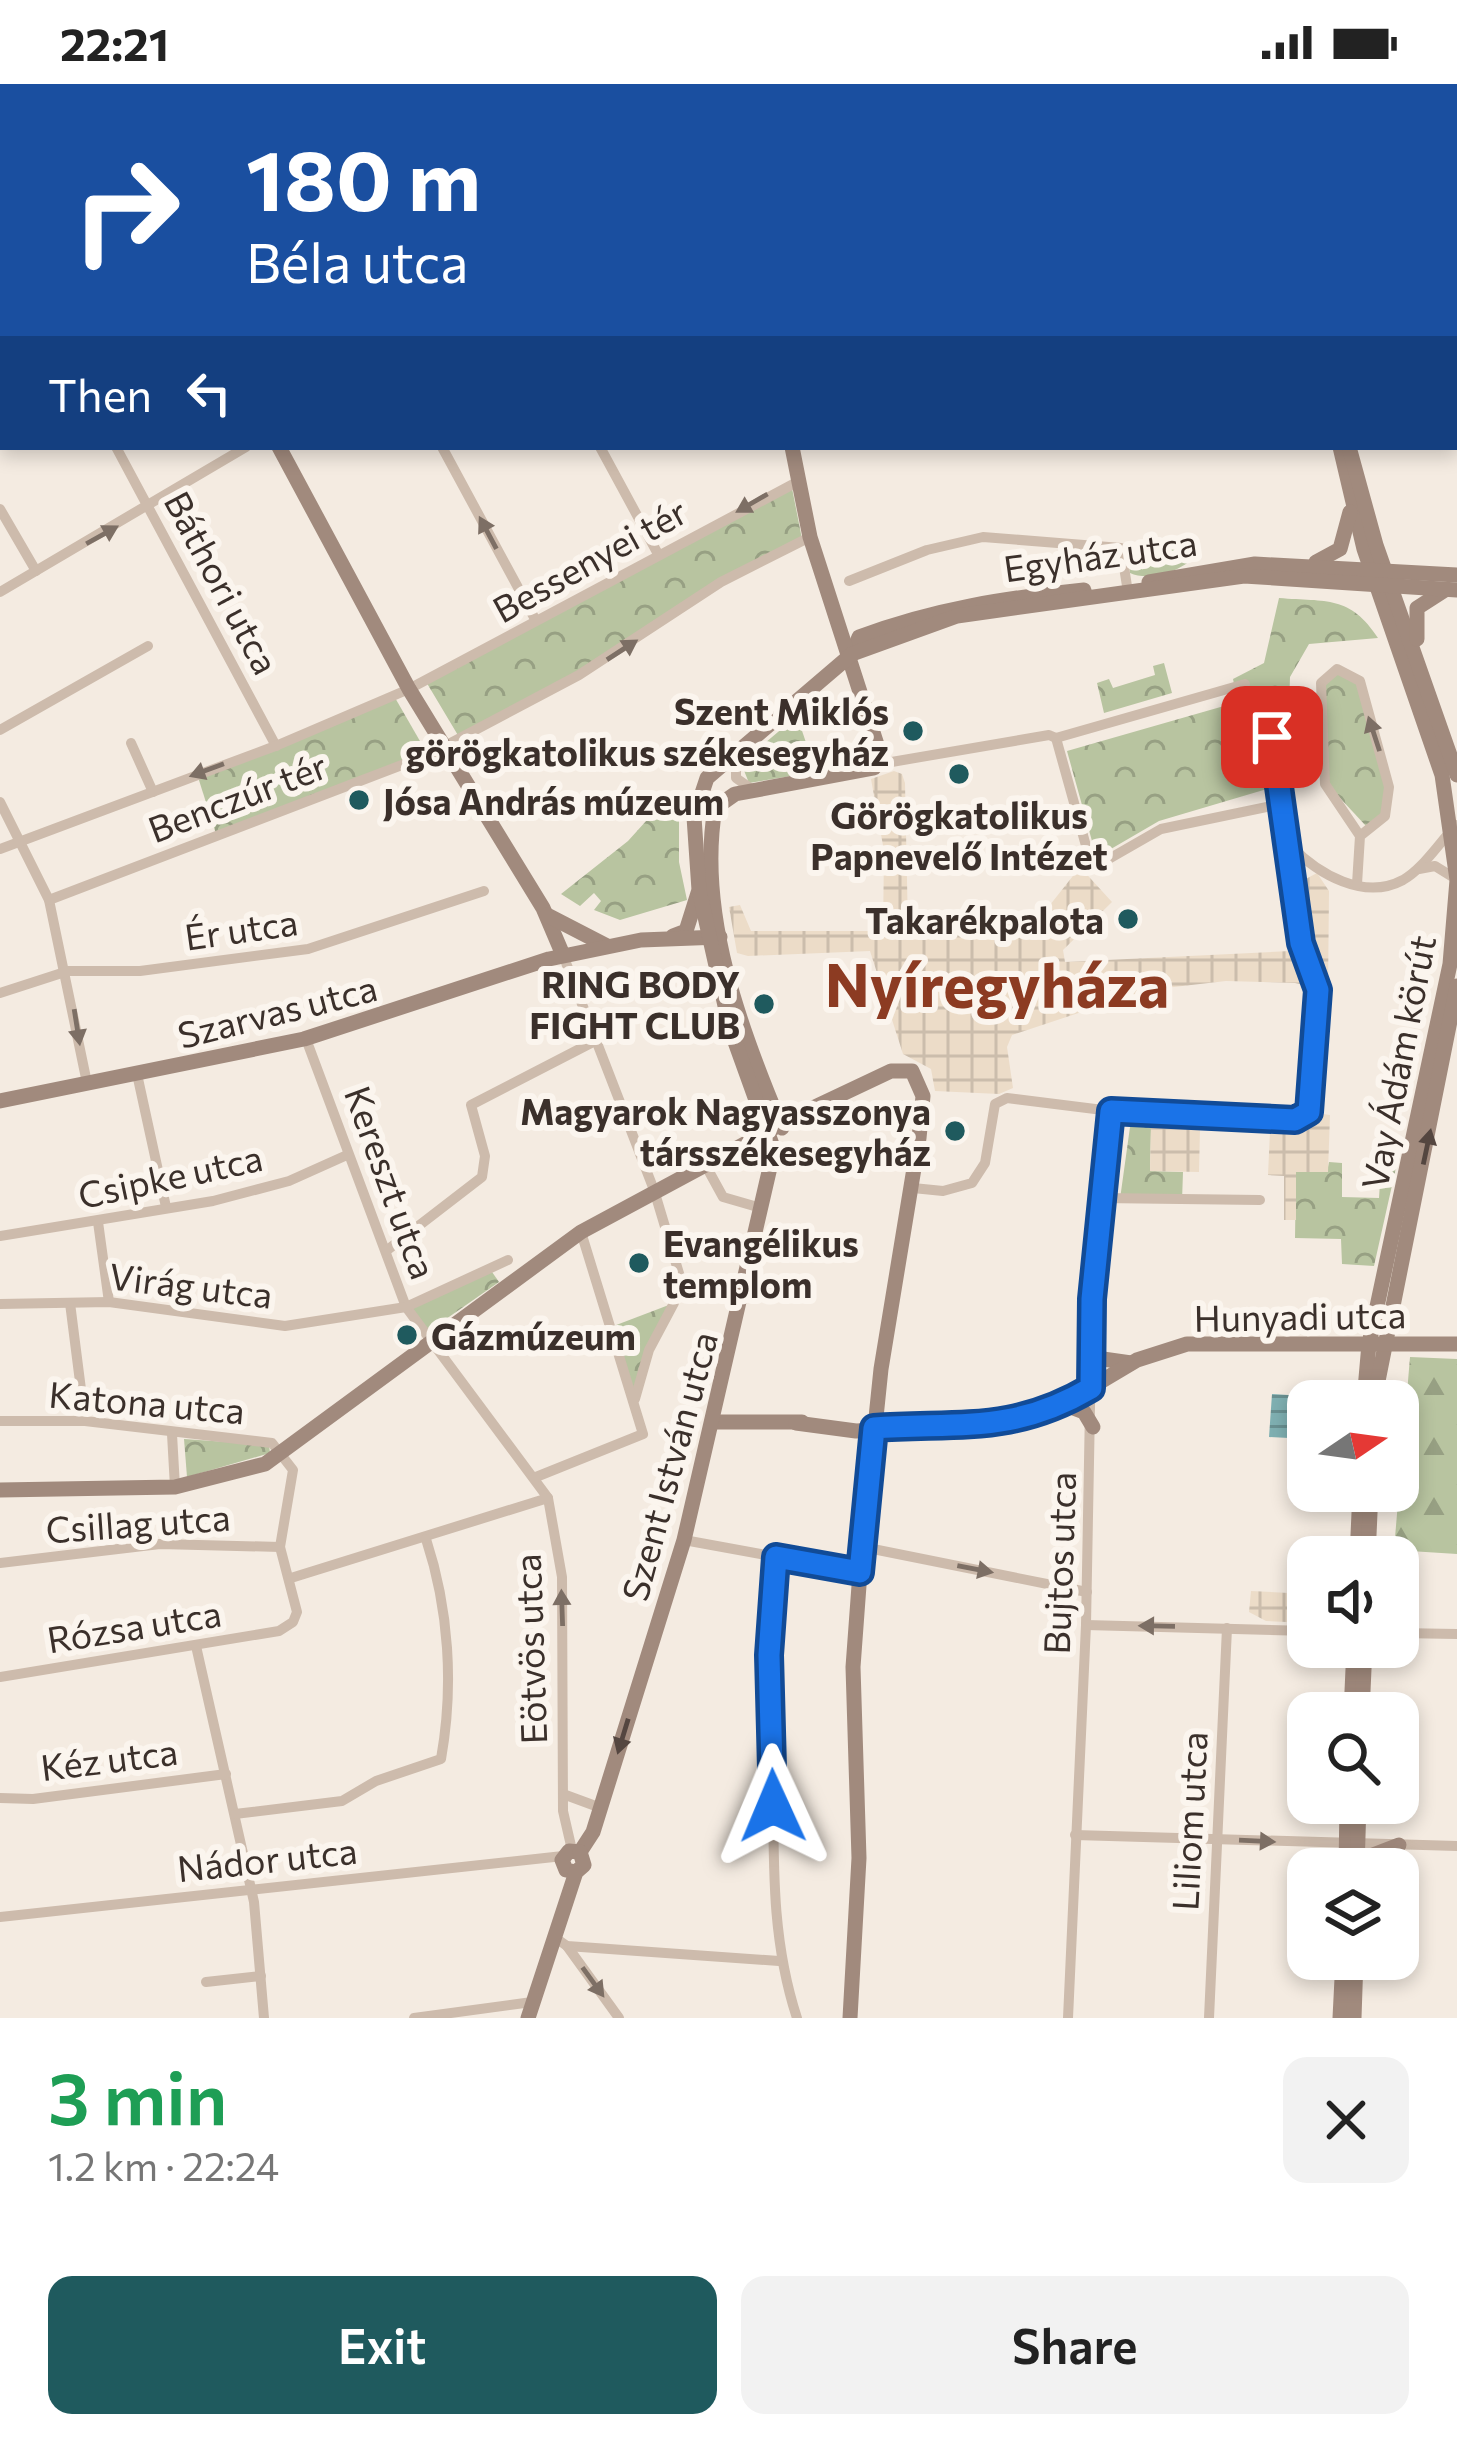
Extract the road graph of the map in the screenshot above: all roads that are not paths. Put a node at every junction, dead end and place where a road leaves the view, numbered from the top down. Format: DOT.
graph roads {
  1 [pos="118,450"];
  2 [pos="241,450"];
  3 [pos="281,450"];
  4 [pos="444,450"];
  5 [pos="602,450"];
  6 [pos="793,450"];
  7 [pos="1341,450"];
  8 [pos="1349,450"];
  9 [pos="1361,450"];
  10 [pos="799,481"];
  11 [pos="1358,504"];
  12 [pos="149,508"];
  13 [pos="0,509"];
  14 [pos="810,537"];
  15 [pos="658,554"];
  16 [pos="1301,564"];
  17 [pos="36,572"];
  18 [pos="1382,579"];
  19 [pos="849,581"];
  20 [pos="1454,584"];
  21 [pos="1127,586"];
  22 [pos="0,592"];
  23 [pos="535,619"];
  24 [pos="148,646"];
  25 [pos="852,654"];
  26 [pos="1245,684"];
  27 [pos="409,689"];
  28 [pos="1267,703"];
  29 [pos="1435,708"];
  30 [pos="0,730"];
  31 [pos="1056,738"];
  32 [pos="130,743"];
  33 [pos="276,746"];
  34 [pos="446,746"];
  35 [pos="736,749"];
  36 [pos="880,764"];
  37 [pos="1450,775"];
  38 [pos="754,790"];
  39 [pos="153,792"];
  40 [pos="0,802"];
  41 [pos="1281,805"];
  42 [pos="1456,822"];
  43 [pos="1360,836"];
  44 [pos="19,842"];
  45 [pos="1291,847"];
  46 [pos="0,849"];
  47 [pos="1314,866"];
  48 [pos="1416,870"];
  49 [pos="1294,880"];
  50 [pos="1456,880"];
  51 [pos="1357,884"];
  52 [pos="699,890"];
  53 [pos="484,891"];
  54 [pos="49,900"];
  55 [pos="548,915"];
  56 [pos="670,937"];
  57 [pos="717,938"];
  58 [pos="607,946"];
  59 [pos="563,956"];
  60 [pos="68,971"];
  61 [pos="1454,988"];
  62 [pos="0,993"];
  63 [pos="1457,1019"];
  64 [pos="1447,1035"];
  65 [pos="306,1039"];
  66 [pos="595,1041"];
  67 [pos="137,1074"];
  68 [pos="87,1083"];
  69 [pos="0,1101"];
  70 [pos="1111,1111"];
  71 [pos="776,1131"];
  72 [pos="347,1155"];
  73 [pos="706,1166"];
  74 [pos="913,1188"];
  75 [pos="654,1190"];
  76 [pos="1101,1198"];
  77 [pos="1260,1200"];
  78 [pos="166,1207"];
  79 [pos="761,1208"];
  80 [pos="98,1222"];
  81 [pos="580,1232"];
  82 [pos="0,1236"];
  83 [pos="386,1251"];
  84 [pos="508,1260"];
  85 [pos="681,1280"];
  86 [pos="109,1302"];
  87 [pos="70,1303"];
  88 [pos="674,1303"];
  89 [pos="0,1304"];
  90 [pos="406,1307"];
  91 [pos="431,1340"];
  92 [pos="1377,1343"];
  93 [pos="1457,1344"];
  94 [pos="1091,1346"];
  95 [pos="1131,1363"];
  96 [pos="1369,1380"];
  97 [pos="1375,1380"];
  98 [pos="1091,1388"];
  99 [pos="634,1402"];
  100 [pos="1063,1404"];
  101 [pos="0,1421"];
  102 [pos="85,1421"];
  103 [pos="715,1422"];
  104 [pos="1093,1427"];
  105 [pos="874,1428"];
  106 [pos="172,1434"];
  107 [pos="283,1456"];
  108 [pos="536,1477"];
  109 [pos="175,1487"];
  110 [pos="0,1490"];
  111 [pos="548,1498"];
  112 [pos="426,1539"];
  113 [pos="684,1540"];
  114 [pos="280,1547"];
  115 [pos="863,1547"];
  116 [pos="776,1557"];
  117 [pos="0,1563"];
  118 [pos="860,1572"];
  119 [pos="291,1578"];
  120 [pos="1088,1592"];
  121 [pos="1086,1625"];
  122 [pos="1227,1628"];
  123 [pos="1287,1630"];
  124 [pos="1419,1633"];
  125 [pos="1457,1634"];
  126 [pos="196,1646"];
  127 [pos="0,1677"];
  128 [pos="226,1774"];
  129 [pos="562,1794"];
  130 [pos="0,1798"];
  131 [pos="601,1808"];
  132 [pos="235,1814"];
  133 [pos="1350,1824"];
  134 [pos="1355,1824"];
  135 [pos="1075,1835"];
  136 [pos="1216,1839"];
  137 [pos="1352,1841"];
  138 [pos="1400,1845"];
  139 [pos="1457,1846"];
  140 [pos="1350,1848"];
  141 [pos="1354,1848"];
  142 [pos="1392,1848"];
  143 [pos="570,1860"];
  144 [pos="251,1890"];
  145 [pos="0,1917"];
  146 [pos="562,1942"];
  147 [pos="779,1960"];
  148 [pos="261,1976"];
  149 [pos="1341,1980"];
  150 [pos="1355,1980"];
  151 [pos="206,1982"];
  152 [pos="530,2010"];
  153 [pos="264,2018"];
  154 [pos="414,2018"];
  155 [pos="619,2018"];
  156 [pos="797,2018"];
  157 [pos="850,2018"];
  158 [pos="1068,2018"];
  159 [pos="1210,2018"];
  160 [pos="1340,2018"];
  161 [pos="1354,2018"];
  1 -- 12 [label="street, Báthori utca"];
  2 -- 12 [label="street"];
  3 -- 27 [label="street"];
  23 -- 4 [label="street, one-way"];
  5 -- 15 [label="street"];
  6 -- 10 [label="street"];
  7 -- 11 [label="street"];
  8 -- 11 [label="street"];
  9 -- 11 [label="street"];
  10 -- 14 [label="street"];
  10 -- 15 [label="street, Bessenyei tér, one-way"];
  11 -- 16 [label="street"];
  11 -- 18 [label="street"];
  17 -- 12 [label="street, one-way"];
  12 -- 33 [label="street, Báthori utca"];
  13 -- 17 [label="street"];
  14 -- 25 [label="street"];
  34 -- 14 [label="street, one-way"];
  15 -- 23 [label="street, Bessenyei tér"];
  16 -- 18 [label="street, Egyház utca"];
  16 -- 21 [label="street, Egyház utca"];
  17 -- 22 [label="street"];
  18 -- 20 [label="street"];
  18 -- 25 [label="street, Egyház utca"];
  18 -- 29 [label="street, Vay Ádám körút"];
  18 -- 37 [label="street, Vay Ádám körút"];
  19 -- 21 [label="street"];
  20 -- 29 [label="street"];
  21 -- 25 [label="street, Egyház utca"];
  23 -- 27 [label="street, Bessenyei tér"];
  24 -- 30 [label="street"];
  25 -- 35 [label="street, Egyház utca"];
  25 -- 36 [label="street"];
  26 -- 31 [label="street"];
  27 -- 33 [label="street, Benczúr tér"];
  27 -- 34 [label="street"];
  28 -- 41 [label="street"];
  29 -- 37 [label="street, Vay Ádám körút"];
  31 -- 36 [label="street"];
  31 -- 41 [label="street"];
  32 -- 39 [label="street"];
  33 -- 39 [label="street, Benczúr tér, one-way"];
  34 -- 54 [label="street, Benczúr tér"];
  34 -- 55 [label="street"];
  35 -- 38 [label="street"];
  35 -- 52 [label="street, Egyház utca"];
  36 -- 38 [label="street"];
  37 -- 42 [label="street, Vay Ádám körút"];
  38 -- 57 [label="street"];
  39 -- 44 [label="street, Benczúr tér"];
  40 -- 44 [label="street"];
  41 -- 45 [label="street"];
  42 -- 48 [label="street"];
  42 -- 50 [label="street, Vay Ádám körút"];
  43 -- 43 [label="street, one-way"];
  43 -- 51 [label="street"];
  44 -- 46 [label="street, Benczúr tér"];
  44 -- 54 [label="street"];
  45 -- 47 [label="street"];
  45 -- 49 [label="street"];
  47 -- 49 [label="street"];
  47 -- 51 [label="street"];
  48 -- 50 [label="street"];
  48 -- 51 [label="street"];
  49 -- 70 [label="street"];
  50 -- 61 [label="street, Vay Ádám körút"];
  52 -- 56 [label="street"];
  52 -- 57 [label="street, Egyház utca"];
  53 -- 60 [label="street, Ér utca"];
  54 -- 60 [label="street"];
  55 -- 58 [label="street"];
  55 -- 59 [label="street"];
  56 -- 57 [label="street, Szarvas utca"];
  56 -- 58 [label="street, Szarvas utca"];
  57 -- 71 [label="street"];
  58 -- 59 [label="street, Szarvas utca"];
  59 -- 65 [label="street, Szarvas utca"];
  59 -- 66 [label="street"];
  60 -- 62 [label="street, Ér utca"];
  60 -- 68 [label="street, one-way"];
  61 -- 64 [label="street, Vay Ádám körút"];
  61 -- 92 [label="street, Vay Ádám körút"];
  63 -- 64 [label="street"];
  92 -- 64 [label="street, Vay Ádám körút, one-way"];
  65 -- 67 [label="street, Szarvas utca"];
  65 -- 72 [label="street, Kereszt utca"];
  66 -- 75 [label="street"];
  66 -- 83 [label="street"];
  67 -- 68 [label="street, Szarvas utca"];
  67 -- 78 [label="street"];
  68 -- 69 [label="street, Szarvas utca"];
  70 -- 74 [label="street"];
  70 -- 76 [label="street, Bujtos utca"];
  71 -- 73 [label="street"];
  71 -- 74 [label="street"];
  71 -- 79 [label="street, Szent István utca"];
  72 -- 78 [label="street, Csipke utca"];
  72 -- 83 [label="street, Kereszt utca"];
  73 -- 75 [label="street"];
  73 -- 79 [label="street"];
  74 -- 105 [label="street"];
  75 -- 81 [label="street"];
  75 -- 85 [label="street"];
  76 -- 77 [label="street"];
  76 -- 94 [label="street, Bujtos utca"];
  78 -- 80 [label="street, Csipke utca"];
  79 -- 103 [label="street, Szent István utca"];
  80 -- 82 [label="street, Csipke utca"];
  80 -- 86 [label="street"];
  81 -- 91 [label="street"];
  81 -- 99 [label="street"];
  83 -- 90 [label="street, Kereszt utca"];
  84 -- 90 [label="street, Virág utca"];
  86 -- 87 [label="street, Virág utca"];
  86 -- 90 [label="street, Virág utca"];
  87 -- 89 [label="street, Virág utca"];
  87 -- 102 [label="street"];
  88 -- 99 [label="street"];
  90 -- 91 [label="street, Kereszt utca"];
  91 -- 107 [label="street"];
  91 -- 108 [label="street, Eötvös utca"];
  92 -- 93 [label="street, Hunyadi utca"];
  92 -- 95 [label="street, Hunyadi utca"];
  92 -- 96 [label="street"];
  92 -- 97 [label="street"];
  94 -- 95 [label="street"];
  94 -- 98 [label="street, Bujtos utca"];
  95 -- 98 [label="street, Hunyadi utca"];
  98 -- 100 [label="street, Hunyadi utca"];
  98 -- 104 [label="street, Bujtos utca"];
  99 -- 108 [label="street"];
  100 -- 104 [label="street"];
  100 -- 105 [label="street, Hunyadi utca"];
  101 -- 102 [label="street, Katona utca"];
  102 -- 106 [label="street, Katona utca"];
  103 -- 105 [label="street, Hunyadi utca"];
  103 -- 113 [label="street, Szent István utca"];
  104 -- 120 [label="street, Bujtos utca"];
  105 -- 115 [label="street"];
  106 -- 107 [label="street, Katona utca"];
  106 -- 109 [label="street"];
  107 -- 109 [label="street"];
  107 -- 114 [label="street"];
  108 -- 111 [label="street, Eötvös utca"];
  109 -- 110 [label="street"];
  111 -- 112 [label="street"];
  129 -- 111 [label="street, Eötvös utca, one-way"];
  112 -- 119 [label="street"];
  112 -- 132 [label="street"];
  113 -- 116 [label="street"];
  113 -- 131 [label="street, Szent István utca, one-way"];
  114 -- 117 [label="street, Csillag utca"];
  114 -- 119 [label="street"];
  115 -- 118 [label="street"];
  115 -- 120 [label="street, one-way"];
  116 -- 118 [label="street"];
  116 -- 147 [label="street"];
  118 -- 157 [label="street"];
  119 -- 126 [label="street, Rózsa utca"];
  120 -- 121 [label="street, Bujtos utca"];
  122 -- 121 [label="street, one-way"];
  121 -- 135 [label="street, Bujtos utca"];
  122 -- 123 [label="street"];
  122 -- 136 [label="street, Liliom utca"];
  124 -- 125 [label="street"];
  126 -- 127 [label="street, Rózsa utca"];
  126 -- 128 [label="street"];
  128 -- 130 [label="street, Kéz utca"];
  128 -- 132 [label="street"];
  129 -- 131 [label="street"];
  129 -- 143 [label="street, Eötvös utca"];
  131 -- 143 [label="street, Szent István utca"];
  132 -- 144 [label="street"];
  133 -- 137 [label="street"];
  134 -- 137 [label="street"];
  135 -- 136 [label="street"];
  135 -- 158 [label="street, Bujtos utca"];
  136 -- 137 [label="street, one-way"];
  136 -- 159 [label="street, Liliom utca"];
  137 -- 138 [label="street"];
  137 -- 140 [label="street"];
  137 -- 141 [label="street"];
  138 -- 139 [label="street"];
  138 -- 142 [label="street"];
  143 -- 144 [label="street, Nádor utca"];
  143 -- 146 [label="street, Szent István utca"];
  144 -- 145 [label="street, Nádor utca"];
  144 -- 148 [label="street"];
  146 -- 147 [label="street"];
  146 -- 152 [label="street, Szent István utca"];
  146 -- 155 [label="street, one-way"];
  147 -- 156 [label="street"];
  148 -- 151 [label="street"];
  148 -- 153 [label="street"];
  149 -- 160 [label="street"];
  150 -- 161 [label="street"];
  152 -- 154 [label="street"];
}
